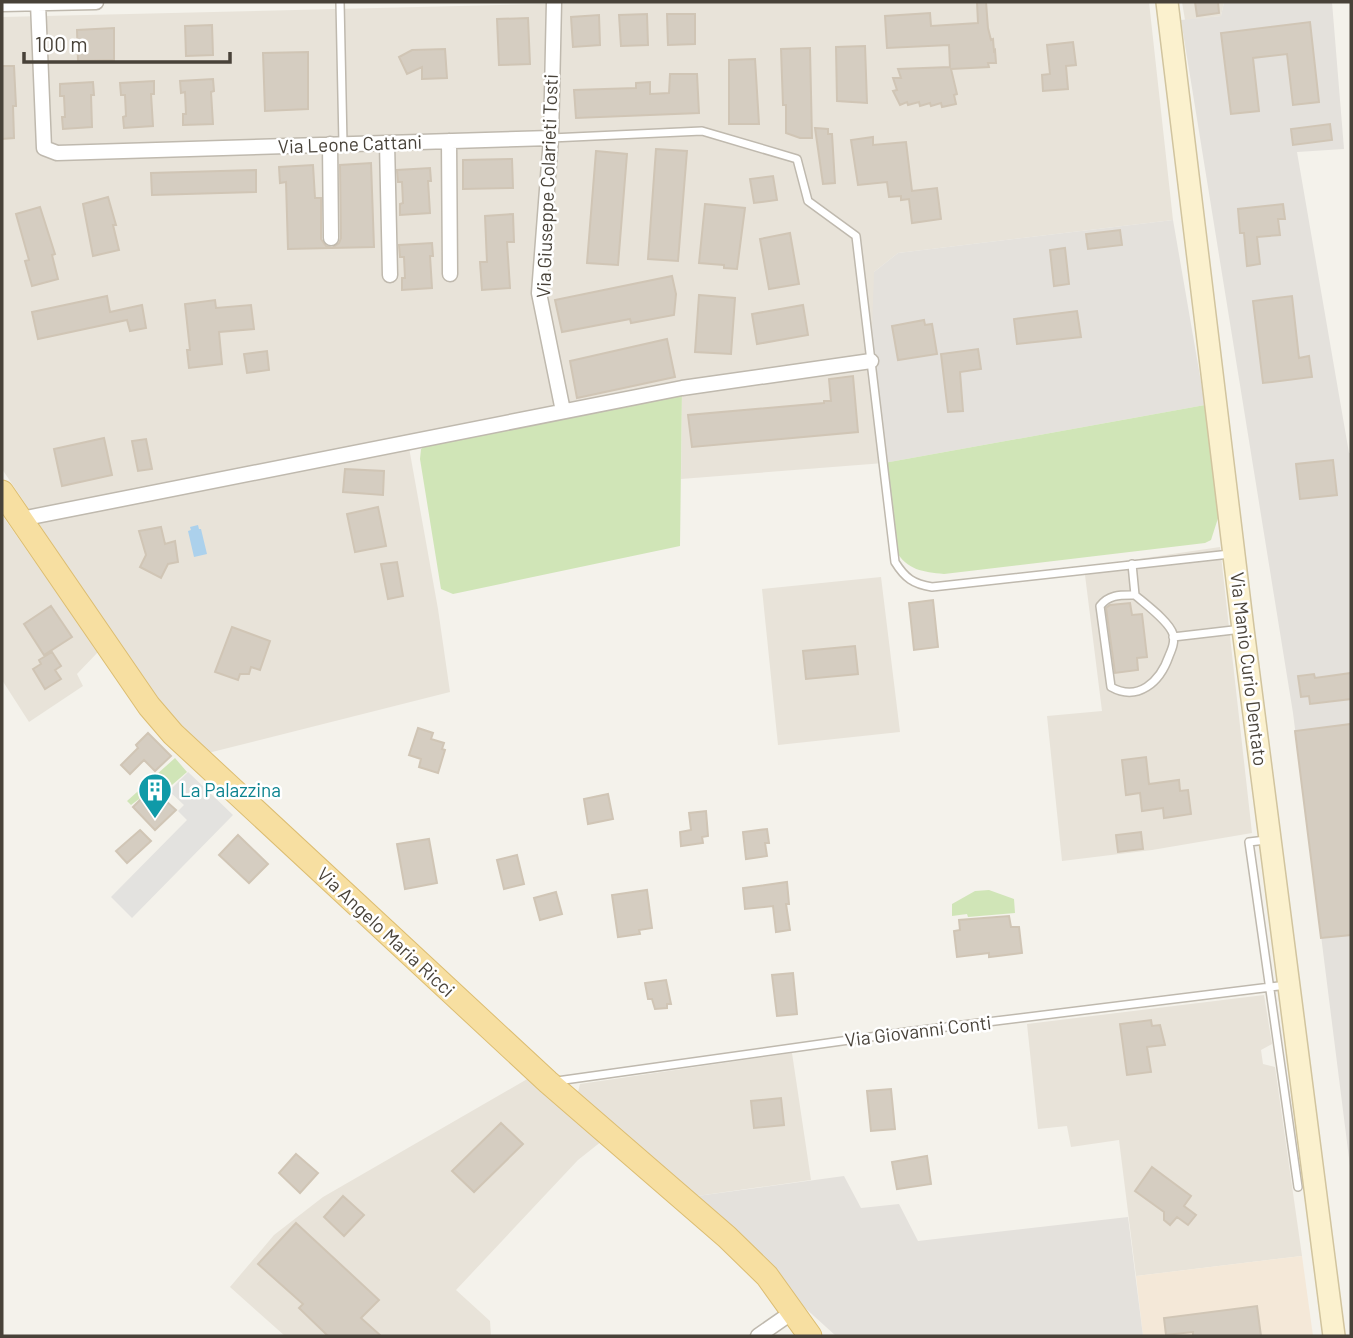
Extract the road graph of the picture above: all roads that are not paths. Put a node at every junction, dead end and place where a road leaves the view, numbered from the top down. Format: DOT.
graph roads {
  1 [pos="96,2"];
  2 [pos="340,2"];
  3 [pos="554,2"];
  4 [pos="1167,2"];
  5 [pos="38,3"];
  6 [pos="2,4"];
  7 [pos="551,138"];
  8 [pos="449,141"];
  9 [pos="387,143"];
  10 [pos="336,144"];
  11 [pos="331,238"];
  12 [pos="450,274"];
  13 [pos="390,275"];
  14 [pos="871,361"];
  15 [pos="563,411"];
  16 [pos="2,492"];
  17 [pos="21,519"];
  18 [pos="1234,553"];
  19 [pos="1132,565"];
  20 [pos="1135,594"];
  21 [pos="1243,629"];
  22 [pos="1173,637"];
  23 [pos="1279,986"];
  24 [pos="548,1082"];
  25 [pos="1298,1187"];
  26 [pos="794,1311"];
  27 [pos="758,1336"];
  28 [pos="810,1336"];
  29 [pos="1334,1336"];
  1 -- 5 [label="street"];
  2 -- 10 [label="lane"];
  3 -- 7 [label="street, Via Giuseppe Colarieti Tosti"];
  4 -- 18 [label="main road, Via Manio Curio Dentato"];
  5 -- 6 [label="street"];
  5 -- 10 [label="street, Via Leone Cattani"];
  7 -- 8 [label="street, Via Leone Cattani"];
  7 -- 14 [label="lane, Via Leone Cattani"];
  7 -- 15 [label="street, Via Giuseppe Colarieti Tosti"];
  8 -- 9 [label="street, Via Leone Cattani"];
  8 -- 12 [label="street"];
  9 -- 10 [label="street, Via Leone Cattani"];
  9 -- 13 [label="street"];
  10 -- 11 [label="street"];
  14 -- 15 [label="street"];
  14 -- 19 [label="lane"];
  15 -- 17 [label="street"];
  16 -- 17 [label="main road, Via Angelo Maria Ricci"];
  17 -- 24 [label="main road, Via Angelo Maria Ricci"];
  18 -- 19 [label="lane"];
  18 -- 21 [label="main road, Via Manio Curio Dentato"];
  19 -- 20 [label="lane"];
  20 -- 22 [label="lane"];
  20 -- 22 [label="lane"];
  21 -- 22 [label="lane"];
  21 -- 23 [label="main road, Via Manio Curio Dentato"];
  23 -- 24 [label="lane, Via Giovanni Conti"];
  23 -- 25 [label="lane"];
  23 -- 29 [label="main road, Via Manio Curio Dentato"];
  24 -- 26 [label="main road, Via Angelo Maria Ricci"];
  26 -- 27 [label="street"];
  26 -- 28 [label="main road, Via Angelo Maria Ricci"];
}
